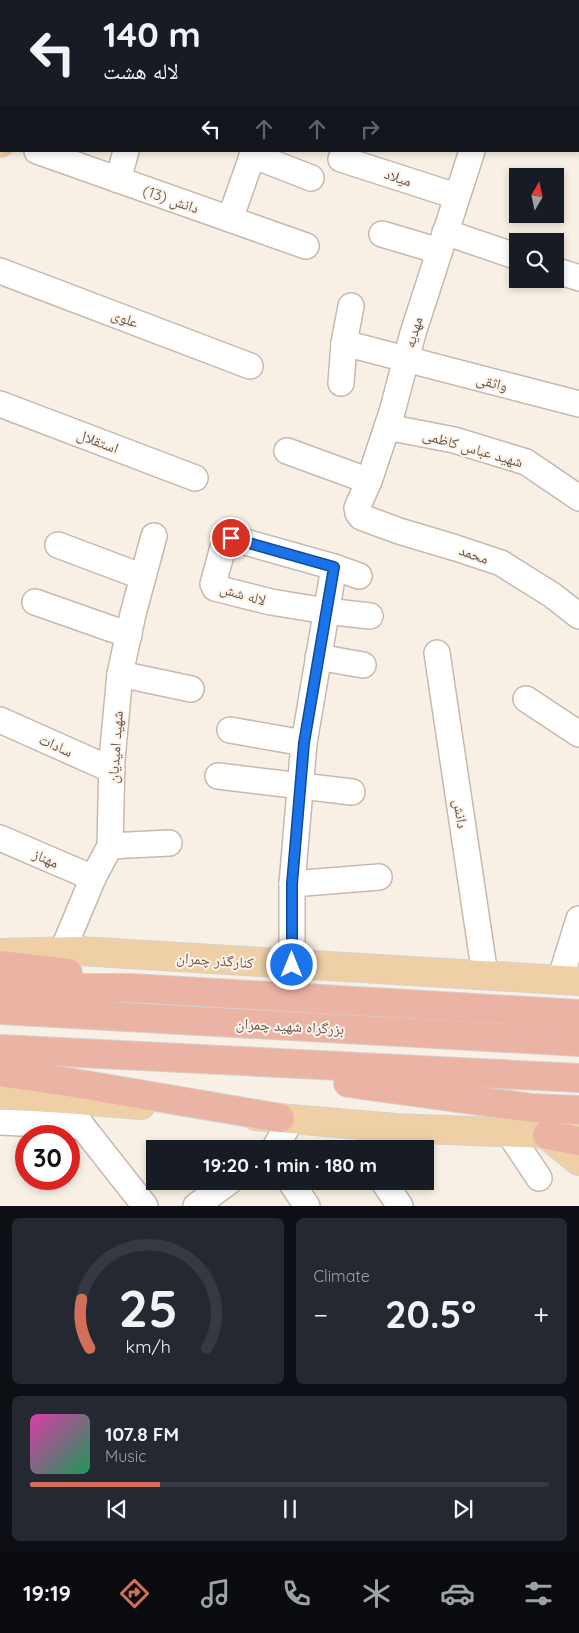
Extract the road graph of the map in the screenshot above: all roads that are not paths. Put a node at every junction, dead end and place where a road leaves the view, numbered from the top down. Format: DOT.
graph roads {
  1 [pos="40,152"];
  2 [pos="126,152"];
  3 [pos="472,152"];
  4 [pos="253,153"];
  5 [pos="341,159"];
  6 [pos="311,178"];
  7 [pos="118,180"];
  8 [pos="456,196"];
  9 [pos="230,219"];
  10 [pos="382,234"];
  11 [pos="442,241"];
  12 [pos="306,246"];
  13 [pos="509,255"];
  14 [pos="0,271"];
  15 [pos="564,273"];
  16 [pos="579,278"];
  17 [pos="351,306"];
  18 [pos="344,343"];
  19 [pos="406,359"];
  20 [pos="250,366"];
  21 [pos="341,383"];
  22 [pos="0,404"];
  23 [pos="579,404"];
  24 [pos="387,427"];
  25 [pos="287,451"];
  26 [pos="196,478"];
  27 [pos="369,481"];
  28 [pos="579,498"];
  29 [pos="358,513"];
  30 [pos="154,536"];
  31 [pos="58,545"];
  32 [pos="334,567"];
  33 [pos="360,576"];
  34 [pos="143,577"];
  35 [pos="35,602"];
  36 [pos="326,612"];
  37 [pos="370,616"];
  38 [pos="579,616"];
  39 [pos="129,635"];
  40 [pos="437,653"];
  41 [pos="318,657"];
  42 [pos="363,665"];
  43 [pos="120,674"];
  44 [pos="191,689"];
  45 [pos="526,699"];
  46 [pos="0,720"];
  47 [pos="230,730"];
  48 [pos="579,734"];
  49 [pos="304,743"];
  50 [pos="112,770"];
  51 [pos="218,776"];
  52 [pos="300,786"];
  53 [pos="352,792"];
  54 [pos="0,838"];
  55 [pos="169,843"];
  56 [pos="110,846"];
  57 [pos="379,877"];
  58 [pos="93,878"];
  59 [pos="292,884"];
  60 [pos="579,920"];
  61 [pos="62,952"];
  62 [pos="0,954"];
  63 [pos="292,965"];
  64 [pos="0,966"];
  65 [pos="485,975"];
  66 [pos="569,980"];
  67 [pos="0,988"];
  68 [pos="298,998"];
  69 [pos="0,1010"];
  70 [pos="579,1014"];
  71 [pos="579,1042"];
  72 [pos="0,1049"];
  73 [pos="163,1057"];
  74 [pos="0,1072"];
  75 [pos="579,1078"];
  76 [pos="0,1094"];
  77 [pos="64,1099"];
  78 [pos="579,1110"];
  79 [pos="0,1122"];
  80 [pos="82,1126"];
  81 [pos="281,1132"];
  82 [pos="509,1133"];
  83 [pos="547,1135"];
  84 [pos="579,1135"];
  85 [pos="579,1141"];
  86 [pos="579,1161"];
  87 [pos="539,1178"];
  88 [pos="218,1190"];
  89 [pos="296,1190"];
  90 [pos="389,1190"];
  91 [pos="145,1206"];
  92 [pos="196,1206"];
  93 [pos="307,1206"];
  94 [pos="400,1206"];
  1 -- 7 [label="street, دانش (13)"];
  2 -- 7 [label="street"];
  3 -- 8 [label="street, مهدیه"];
  4 -- 6 [label="street"];
  4 -- 9 [label="street"];
  5 -- 8 [label="street, میلاد"];
  7 -- 9 [label="street, دانش (13)"];
  8 -- 11 [label="street, مهدیه"];
  9 -- 12 [label="street, دانش (13)"];
  10 -- 11 [label="street"];
  11 -- 13 [label="street"];
  11 -- 19 [label="street, مهدیه"];
  14 -- 20 [label="street, علوی"];
  15 -- 16 [label="street"];
  17 -- 18 [label="street"];
  18 -- 19 [label="street, واثقی"];
  18 -- 21 [label="street"];
  19 -- 23 [label="street, واثقی"];
  19 -- 24 [label="street, مهدیه"];
  22 -- 26 [label="street, استقلال"];
  24 -- 27 [label="street, مهدیه"];
  24 -- 28 [label="street, شهید عباس کاظمی"];
  25 -- 27 [label="street"];
  27 -- 29 [label="street, مهدیه"];
  29 -- 38 [label="street, محمد"];
  30 -- 34 [label="street, شهید امیدیان"];
  31 -- 34 [label="street"];
  32 -- 33 [label="street"];
  32 -- 36 [label="street"];
  32 -- 36 [label="street, لاله شش"];
  34 -- 39 [label="street, شهید امیدیان"];
  35 -- 39 [label="street"];
  36 -- 37 [label="street"];
  36 -- 41 [label="street"];
  39 -- 43 [label="street, شهید امیدیان"];
  40 -- 65 [label="street, دانش"];
  41 -- 42 [label="street"];
  41 -- 49 [label="street"];
  43 -- 44 [label="street"];
  43 -- 50 [label="street, شهید امیدیان"];
  45 -- 48 [label="street"];
  46 -- 50 [label="street, سادات"];
  47 -- 49 [label="street"];
  49 -- 52 [label="street"];
  50 -- 56 [label="street, شهید امیدیان"];
  51 -- 52 [label="street"];
  52 -- 53 [label="street"];
  52 -- 59 [label="street"];
  54 -- 58 [label="street, مهناز"];
  55 -- 56 [label="street"];
  56 -- 58 [label="street, شهید امیدیان"];
  57 -- 59 [label="street"];
  58 -- 61 [label="street, شهید امیدیان"];
  59 -- 63 [label="street"];
  60 -- 66 [label="street"];
  61 -- 62 [label="main road, کنارگذر چمران"];
  61 -- 63 [label="main road, کنارگذر چمران"];
  63 -- 65 [label="main road, کنارگذر چمران"];
  64 -- 68 [label="highway"];
  65 -- 66 [label="main road, کنارگذر چمران"];
  67 -- 68 [label="highway"];
  68 -- 70 [label="highway"];
  69 -- 71 [label="highway, بزرگراه شهید چمران"];
  72 -- 73 [label="highway"];
  73 -- 75 [label="highway"];
  73 -- 78 [label="highway"];
  74 -- 81 [label="highway"];
  76 -- 77 [label="main road"];
  77 -- 80 [label="street"];
  77 -- 81 [label="main road"];
  79 -- 80 [label="street"];
  80 -- 91 [label="street"];
  81 -- 82 [label="main road"];
  82 -- 83 [label="main road"];
  82 -- 87 [label="street"];
  83 -- 84 [label="main road"];
  83 -- 85 [label="highway"];
  83 -- 86 [label="main road"];
  88 -- 92 [label="street"];
  89 -- 93 [label="street"];
  90 -- 94 [label="street"];
}
